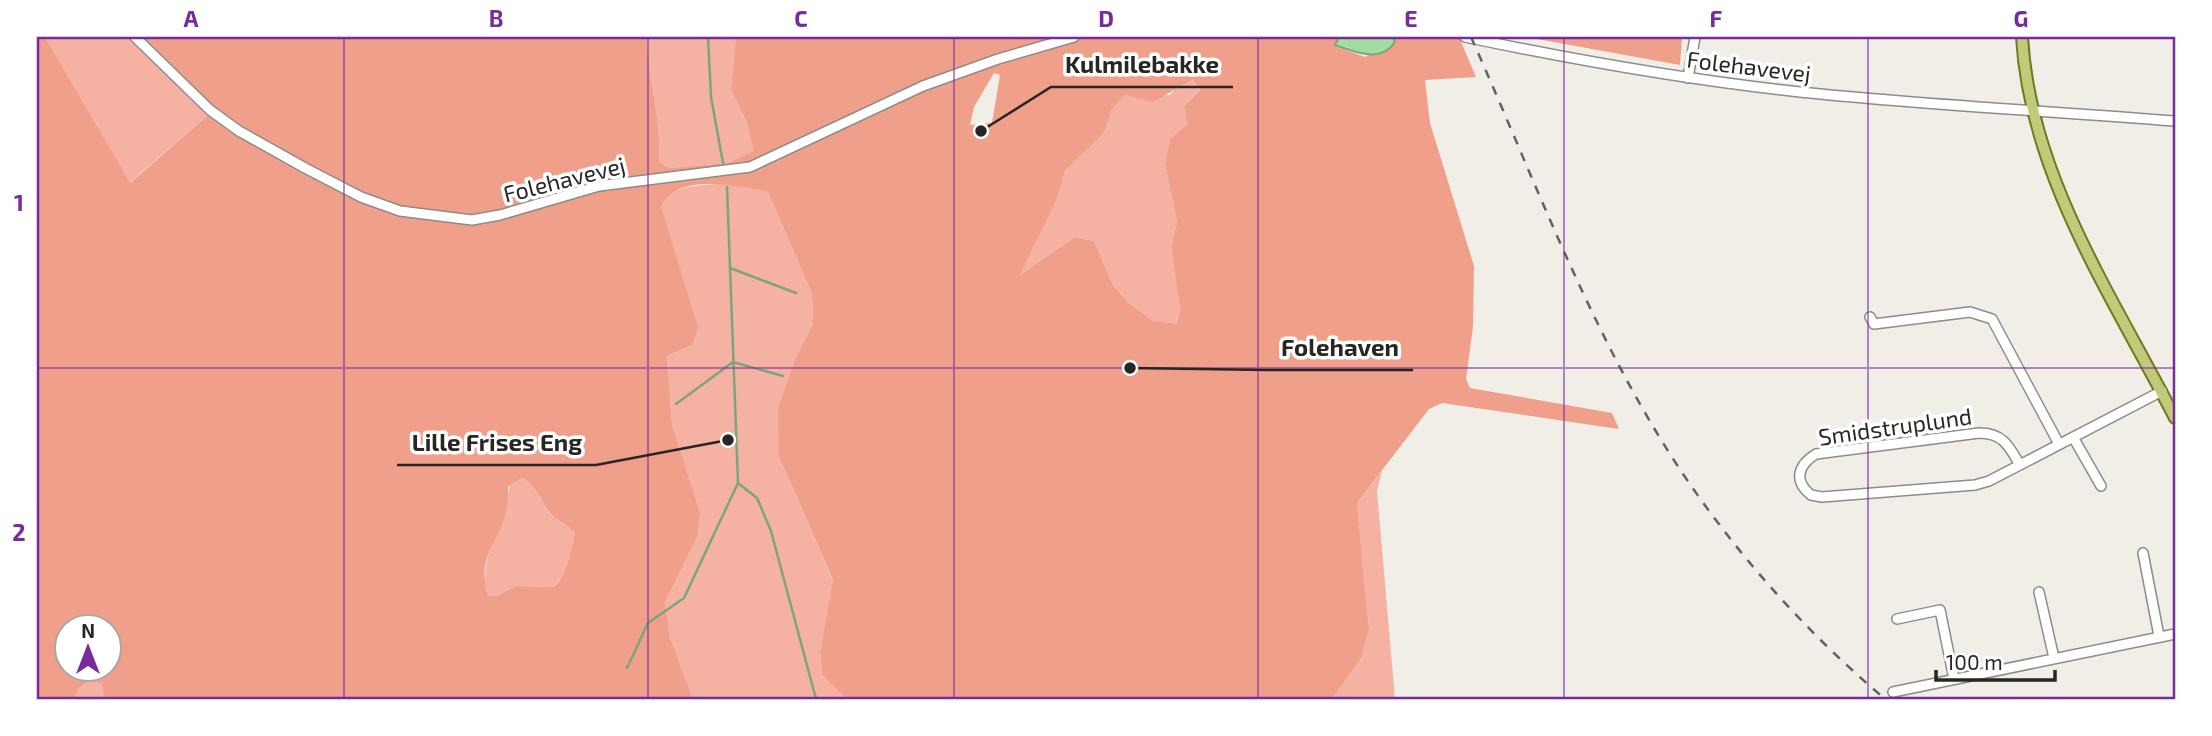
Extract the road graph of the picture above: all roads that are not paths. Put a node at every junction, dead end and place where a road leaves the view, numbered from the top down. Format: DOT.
graph roads {
  1 [pos="135,37"];
  2 [pos="1074,37"];
  3 [pos="1465,37"];
  4 [pos="1695,37"];
  5 [pos="2022,37"];
  6 [pos="1688,78"];
  7 [pos="2031,110"];
  8 [pos="2175,121"];
  9 [pos="1870,317"];
  10 [pos="2162,391"];
  11 [pos="2175,418"];
  12 [pos="2073,437"];
  13 [pos="2059,444"];
  14 [pos="2020,465"];
  15 [pos="2101,486"];
  16 [pos="2143,553"];
  17 [pos="2039,592"];
  18 [pos="1897,619"];
  19 [pos="2175,634"];
  20 [pos="2160,636"];
  21 [pos="2053,658"];
  22 [pos="1954,679"];
  23 [pos="1894,692"];
  1 -- 2 [label="street, Folehavevej"];
  3 -- 6 [label="street, Folehavevej"];
  4 -- 6 [label="street"];
  5 -- 7 [label="main road"];
  6 -- 7 [label="street, Folehavevej"];
  7 -- 8 [label="street, Folehavevej"];
  7 -- 10 [label="main road"];
  9 -- 13 [label="street"];
  10 -- 11 [label="main road"];
  10 -- 12 [label="street, Smidstruplund"];
  12 -- 13 [label="street, Smidstruplund"];
  12 -- 15 [label="street"];
  13 -- 14 [label="street, Smidstruplund"];
  14 -- 14 [label="street, Smidstruplund"];
  16 -- 20 [label="street"];
  17 -- 21 [label="street"];
  18 -- 22 [label="street"];
  19 -- 20 [label="street"];
  20 -- 21 [label="street"];
  21 -- 22 [label="street"];
  22 -- 23 [label="street"];
}
